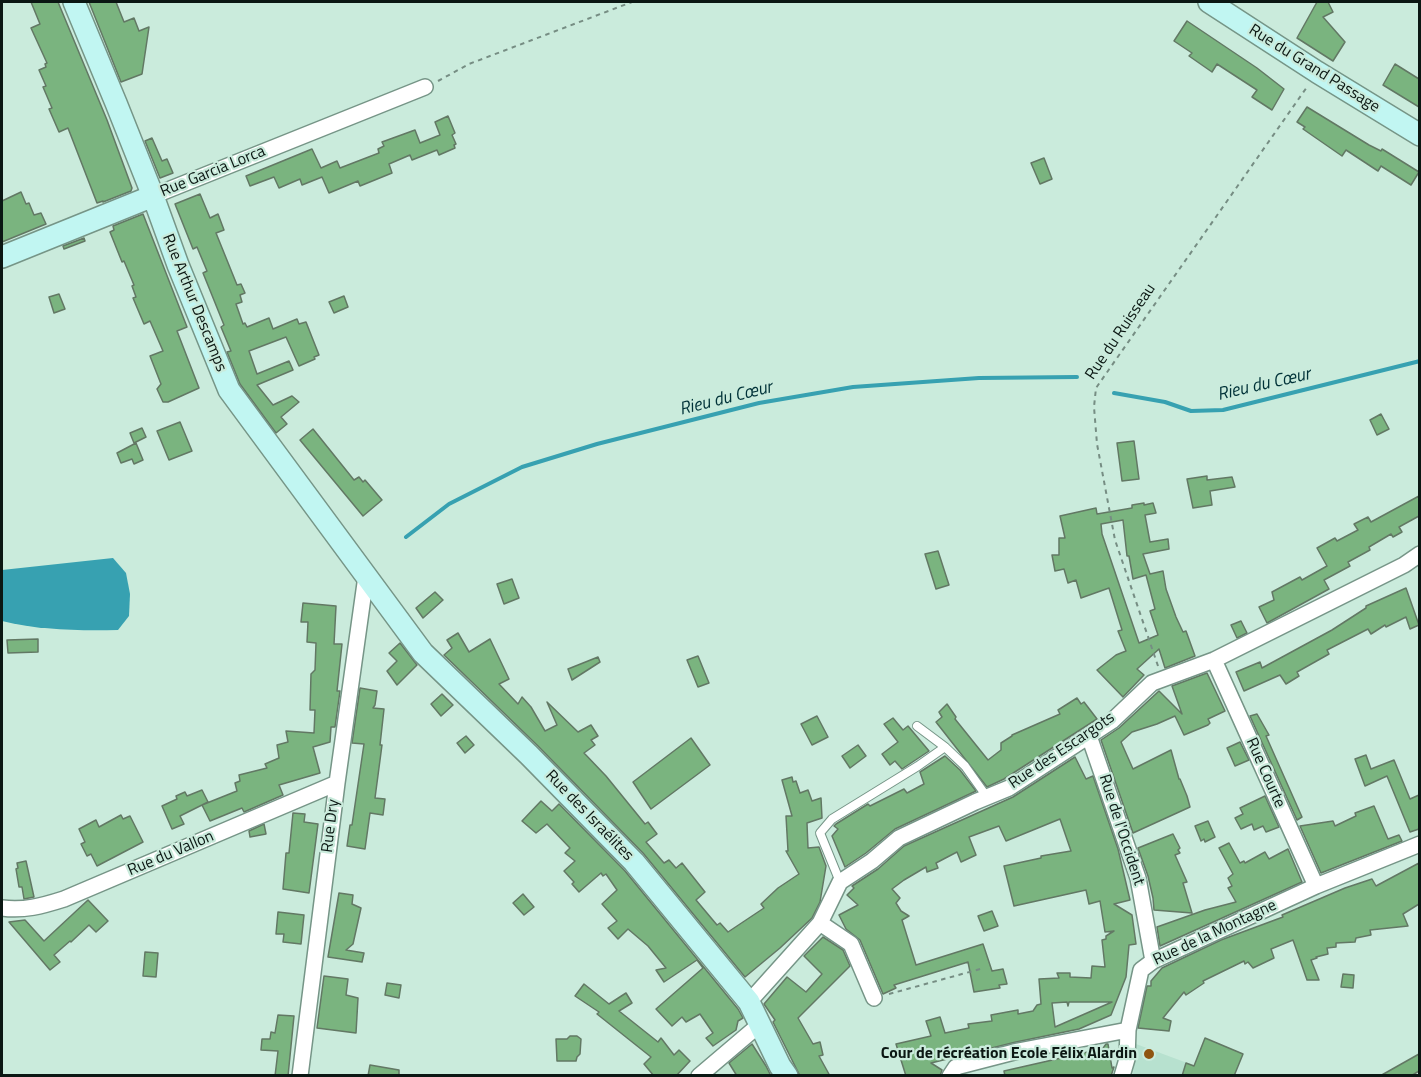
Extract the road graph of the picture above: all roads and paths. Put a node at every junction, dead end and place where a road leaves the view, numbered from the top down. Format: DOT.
graph roads {
  1 [pos="74,2"];
  2 [pos="632,2"];
  3 [pos="1209,2"];
  4 [pos="1317,72"];
  5 [pos="425,87"];
  6 [pos="1419,135"];
  7 [pos="153,196"];
  8 [pos="2,256"];
  9 [pos="1419,554"];
  10 [pos="366,576"];
  11 [pos="1214,660"];
  12 [pos="1162,678"];
  13 [pos="917,726"];
  14 [pos="1089,736"];
  15 [pos="945,747"];
  16 [pos="337,783"];
  17 [pos="987,797"];
  18 [pos="1419,844"];
  19 [pos="840,882"];
  20 [pos="1316,886"];
  21 [pos="2,908"];
  22 [pos="820,923"];
  23 [pos="1153,961"];
  24 [pos="984,968"];
  25 [pos="874,998"];
  26 [pos="748,1002"];
  27 [pos="759,1025"];
  28 [pos="1128,1030"];
  29 [pos="300,1076"];
  30 [pos="699,1076"];
  31 [pos="787,1076"];
  32 [pos="950,1076"];
  33 [pos="1122,1076"];
  1 -- 7 [label="street, Rue Arthur Descamps"];
  2 -- 5 [label="path"];
  3 -- 4 [label="street, Rue du Grand Passage"];
  4 -- 6 [label="street, Rue du Grand Passage"];
  4 -- 12 [label="path, Rue du Ruisseau"];
  5 -- 7 [label="street, Rue Garcia Lorca"];
  7 -- 8 [label="street, Rue Garcia Lorca"];
  7 -- 10 [label="street, Rue Arthur Descamps"];
  9 -- 11 [label="street, Rue des Escargots"];
  10 -- 16 [label="street, Rue Dry"];
  10 -- 26 [label="street, Rue des Israélites"];
  11 -- 12 [label="street, Rue des Escargots"];
  11 -- 20 [label="street, Rue Courte"];
  12 -- 14 [label="street, Rue des Escargots"];
  13 -- 15 [label="lane"];
  14 -- 17 [label="street, Rue des Escargots"];
  14 -- 23 [label="street, Rue de l'Occident"];
  15 -- 17 [label="lane"];
  15 -- 19 [label="lane"];
  16 -- 21 [label="street, Rue du Vallon"];
  16 -- 29 [label="street, Rue Dry"];
  17 -- 19 [label="street, Rue des Escargots"];
  18 -- 20 [label="street, Rue de la Montagne"];
  19 -- 22 [label="street"];
  20 -- 23 [label="street, Rue de la Montagne"];
  22 -- 25 [label="street"];
  22 -- 26 [label="street"];
  23 -- 28 [label="street, Rue de la Montagne"];
  24 -- 25 [label="path"];
  26 -- 27 [label="street, Rue des Israélites"];
  27 -- 30 [label="street"];
  27 -- 31 [label="street, Rue des Israélites"];
  28 -- 32 [label="street"];
  28 -- 33 [label="street, Rue de la Montagne"];
}
